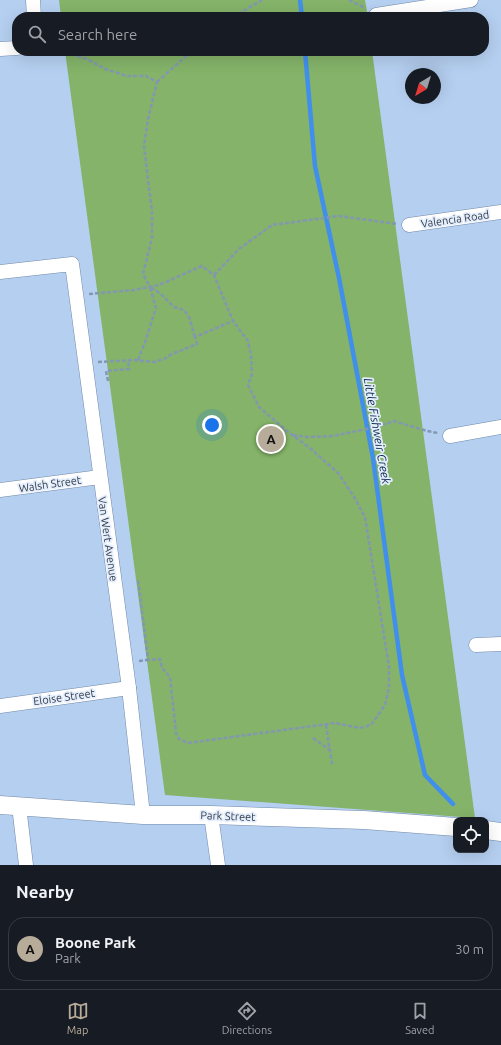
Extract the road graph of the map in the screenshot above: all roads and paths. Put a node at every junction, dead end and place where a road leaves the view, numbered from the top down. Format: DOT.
graph roads {
  1 [pos="33,0"];
  2 [pos="262,0"];
  3 [pos="349,0"];
  4 [pos="471,0"];
  5 [pos="34,12"];
  6 [pos="242,12"];
  7 [pos="372,12"];
  8 [pos="390,12"];
  9 [pos="12,48"];
  10 [pos="0,49"];
  11 [pos="77,56"];
  12 [pos="186,56"];
  13 [pos="156,82"];
  14 [pos="501,212"];
  15 [pos="409,225"];
  16 [pos="0,272"];
  17 [pos="214,275"];
  18 [pos="150,287"];
  19 [pos="77,295"];
  20 [pos="233,321"];
  21 [pos="195,337"];
  22 [pos="128,360"];
  23 [pos="138,360"];
  24 [pos="86,363"];
  25 [pos="108,381"];
  26 [pos="501,427"];
  27 [pos="291,434"];
  28 [pos="450,436"];
  29 [pos="100,477"];
  30 [pos="0,490"];
  31 [pos="138,579"];
  32 [pos="501,644"];
  33 [pos="476,645"];
  34 [pos="129,688"];
  35 [pos="0,706"];
  36 [pos="326,725"];
  37 [pos="302,728"];
  38 [pos="303,734"];
  39 [pos="313,738"];
  40 [pos="330,750"];
  41 [pos="332,764"];
  42 [pos="0,805"];
  43 [pos="19,806"];
  44 [pos="143,815"];
  45 [pos="211,815"];
  46 [pos="453,827"];
  47 [pos="489,830"];
  48 [pos="501,832"];
  49 [pos="26,865"];
  50 [pos="218,865"];
  1 -- 5 [label="street"];
  2 -- 6 [label="path"];
  3 -- 7 [label="path"];
  4 -- 8 [label="street"];
  9 -- 10 [label="street"];
  11 -- 13 [label="path"];
  12 -- 13 [label="path"];
  13 -- 18 [label="path"];
  14 -- 15 [label="street, Valencia Road"];
  15 -- 17 [label="path"];
  16 -- 19 [label="street, Van Wert Avenue"];
  17 -- 18 [label="path"];
  17 -- 20 [label="path"];
  18 -- 19 [label="path"];
  18 -- 21 [label="path"];
  18 -- 23 [label="path"];
  19 -- 24 [label="street, Van Wert Avenue"];
  20 -- 21 [label="path"];
  20 -- 27 [label="path"];
  21 -- 23 [label="path"];
  22 -- 23 [label="path"];
  22 -- 24 [label="path"];
  22 -- 25 [label="path"];
  24 -- 29 [label="street, Van Wert Avenue"];
  26 -- 28 [label="street"];
  27 -- 28 [label="path"];
  27 -- 36 [label="path"];
  29 -- 30 [label="street, Walsh Street"];
  29 -- 34 [label="street, Van Wert Avenue"];
  31 -- 37 [label="path"];
  32 -- 33 [label="street"];
  34 -- 35 [label="street, Eloise Street"];
  34 -- 44 [label="street, Van Wert Avenue"];
  36 -- 37 [label="path"];
  36 -- 40 [label="path"];
  37 -- 38 [label="path"];
  39 -- 40 [label="path"];
  40 -- 41 [label="path"];
  42 -- 43 [label="street, Park Street"];
  43 -- 44 [label="street, Park Street"];
  43 -- 49 [label="street"];
  44 -- 45 [label="street, Park Street"];
  45 -- 46 [label="street, Park Street"];
  45 -- 50 [label="street"];
  47 -- 48 [label="street"];
}
